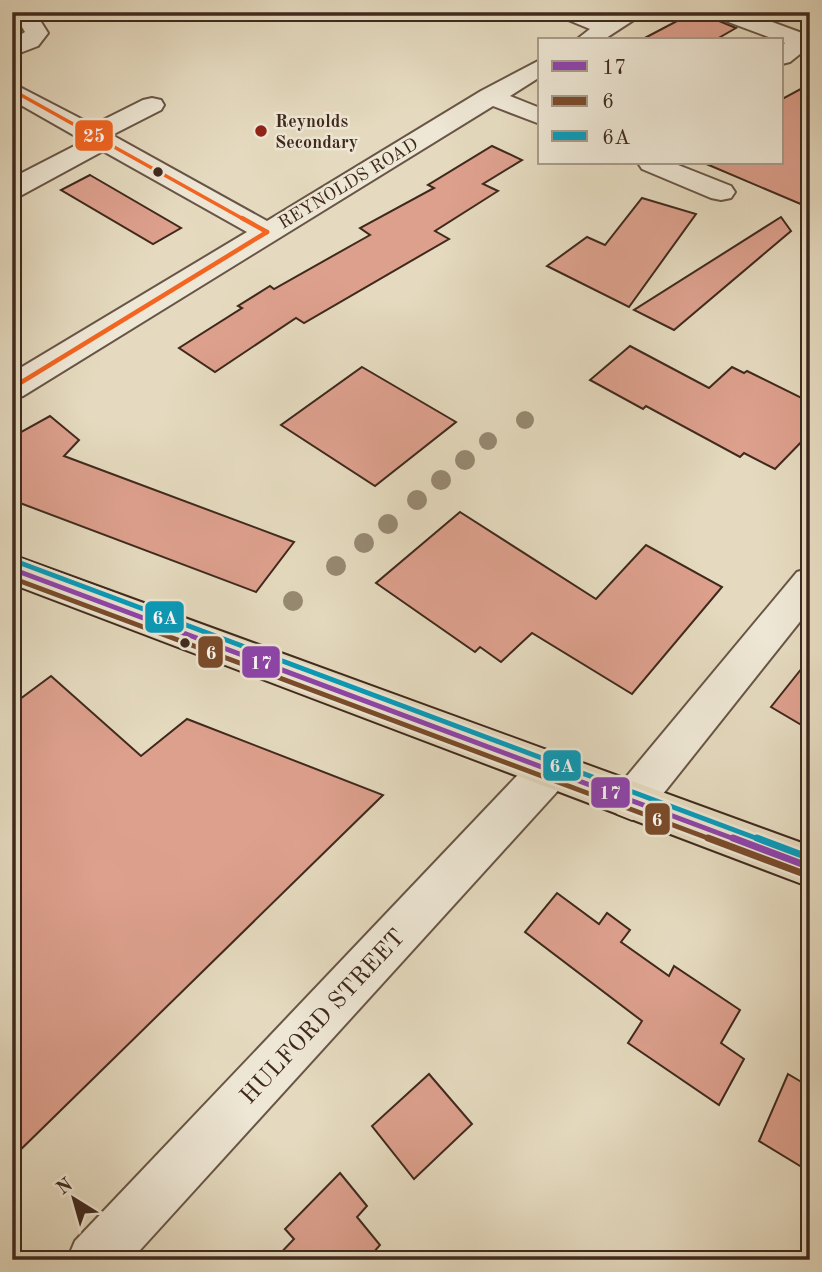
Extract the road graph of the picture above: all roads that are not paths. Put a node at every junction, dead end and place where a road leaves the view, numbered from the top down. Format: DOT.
graph roads {
  1 [pos="26,12"];
  2 [pos="569,12"];
  3 [pos="635,12"];
  4 [pos="723,12"];
  5 [pos="608,28"];
  6 [pos="590,38"];
  7 [pos="27,45"];
  8 [pos="784,55"];
  9 [pos="538,68"];
  10 [pos="12,90"];
  11 [pos="490,96"];
  12 [pos="152,105"];
  13 [pos="538,116"];
  14 [pos="98,138"];
  15 [pos="654,164"];
  16 [pos="12,189"];
  17 [pos="721,191"];
  18 [pos="267,232"];
  19 [pos="12,388"];
  20 [pos="12,569"];
  21 [pos="810,582"];
  22 [pos="549,771"];
  23 [pos="632,801"];
  24 [pos="810,867"];
  25 [pos="94,1260"];
  1 -- 7 [label="street"];
  2 -- 5 [label="street"];
  3 -- 5 [label="street"];
  4 -- 8 [label="street"];
  5 -- 6 [label="street"];
  9 -- 11 [label="street, REYNOLDS ROAD"];
  10 -- 14 [label="street"];
  11 -- 13 [label="street"];
  11 -- 18 [label="street, REYNOLDS ROAD"];
  12 -- 14 [label="street"];
  14 -- 16 [label="street"];
  14 -- 18 [label="street"];
  15 -- 17 [label="street"];
  18 -- 19 [label="street, REYNOLDS ROAD"];
  20 -- 22 [label="main road"];
  21 -- 23 [label="street"];
  22 -- 23 [label="main road"];
  22 -- 25 [label="street, HULFORD STREET"];
  23 -- 24 [label="main road"];
}
